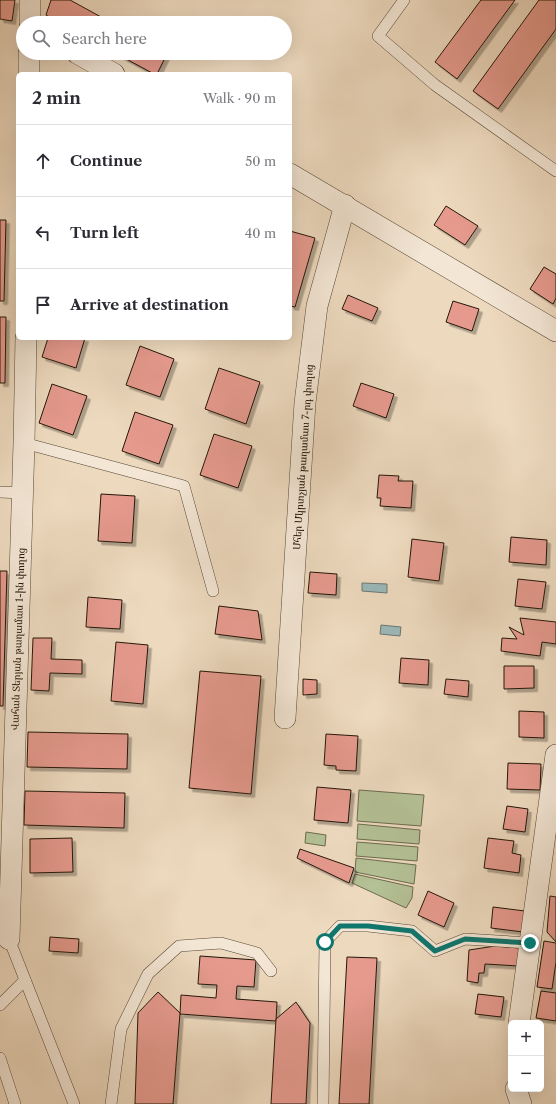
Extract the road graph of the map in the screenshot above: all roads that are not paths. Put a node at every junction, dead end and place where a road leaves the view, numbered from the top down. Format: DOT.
graph roads {
  1 [pos="30,0"];
  2 [pos="404,0"];
  3 [pos="30,16"];
  4 [pos="29,60"];
  5 [pos="90,60"];
  6 [pos="29,72"];
  7 [pos="111,72"];
  8 [pos="556,171"];
  9 [pos="292,175"];
  10 [pos="345,205"];
  11 [pos="556,330"];
  12 [pos="26,340"];
  13 [pos="24,443"];
  14 [pos="7,494"];
  15 [pos="213,591"];
  16 [pos="285,718"];
  17 [pos="556,755"];
  18 [pos="9,939"];
  19 [pos="530,943"];
  20 [pos="271,971"];
  21 [pos="25,980"];
  22 [pos="0,1006"];
  23 [pos="519,1020"];
  24 [pos="0,1058"];
  25 [pos="517,1092"];
  26 [pos="14,1104"];
  27 [pos="74,1104"];
  28 [pos="110,1104"];
  29 [pos="323,1104"];
  30 [pos="521,1104"];
  1 -- 3 [label="street"];
  2 -- 8 [label="lane"];
  4 -- 6 [label="street"];
  5 -- 7 [label="street"];
  9 -- 10 [label="street"];
  10 -- 11 [label="street"];
  10 -- 16 [label="street, Մհեր Մկրտչյան թաղամաս 7-րդ փողոց"];
  12 -- 13 [label="street, Վահան Տերյան թաղամաս 1-ին փողոց"];
  13 -- 14 [label="street, Վահան Տերյան թաղամաս 1-ին փողոց"];
  13 -- 15 [label="lane"];
  14 -- 18 [label="street, Վահան Տերյան թաղամաս 1-ին փողոց"];
  17 -- 19 [label="street"];
  18 -- 21 [label="lane"];
  19 -- 23 [label="street"];
  19 -- 29 [label="lane"];
  20 -- 28 [label="lane"];
  21 -- 22 [label="lane"];
  21 -- 27 [label="lane"];
  24 -- 26 [label="lane"];
  25 -- 30 [label="street"];
}
